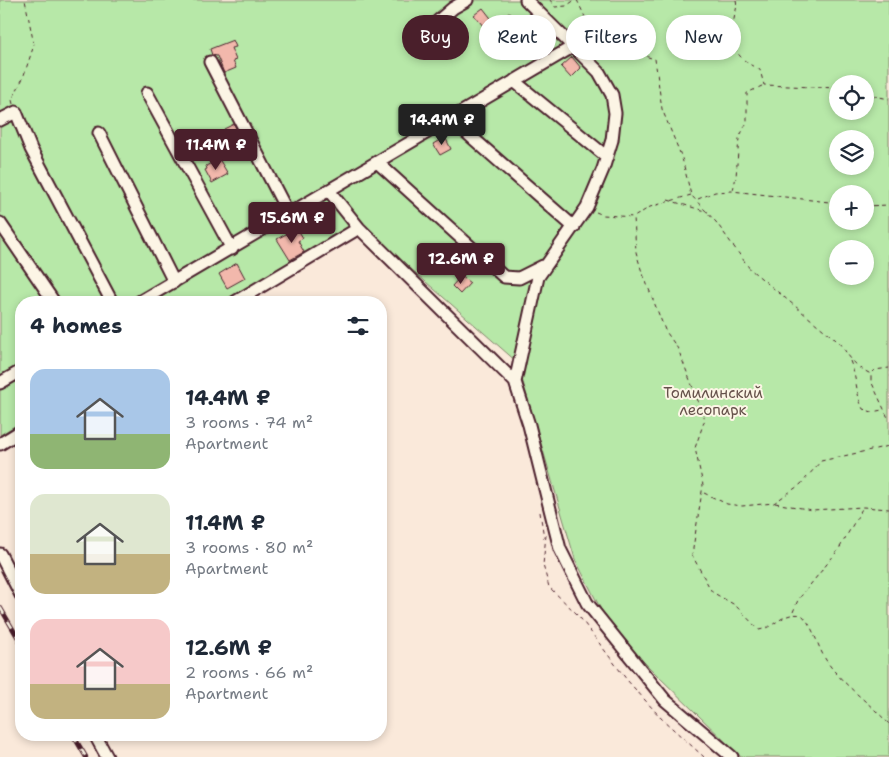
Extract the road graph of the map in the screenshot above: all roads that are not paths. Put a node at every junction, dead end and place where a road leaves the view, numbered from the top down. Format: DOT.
graph roads {
  1 [pos="467,0"];
  2 [pos="526,0"];
  3 [pos="445,15"];
  4 [pos="566,38"];
  5 [pos="566,51"];
  6 [pos="587,60"];
  7 [pos="210,62"];
  8 [pos="514,81"];
  9 [pos="147,93"];
  10 [pos="451,119"];
  11 [pos="0,120"];
  12 [pos="99,133"];
  13 [pos="607,157"];
  14 [pos="378,163"];
  15 [pos="330,192"];
  16 [pos="289,215"];
  17 [pos="0,224"];
  18 [pos="574,227"];
  19 [pos="359,228"];
  20 [pos="232,249"];
  21 [pos="547,264"];
  22 [pos="174,282"];
  23 [pos="50,296"];
  24 [pos="109,296"];
  25 [pos="150,296"];
  26 [pos="245,296"];
  27 [pos="15,373"];
  28 [pos="2,378"];
  29 [pos="515,382"];
  30 [pos="15,435"];
  31 [pos="0,444"];
  32 [pos="0,554"];
  33 [pos="15,583"];
  34 [pos="98,741"];
  35 [pos="107,757"];
  36 [pos="732,757"];
  1 -- 3 [label="street"];
  2 -- 4 [label="street"];
  5 -- 8 [label="street"];
  6 -- 13 [label="street"];
  7 -- 16 [label="street"];
  8 -- 10 [label="street"];
  8 -- 13 [label="street"];
  9 -- 20 [label="street"];
  10 -- 14 [label="street"];
  10 -- 18 [label="street"];
  11 -- 24 [label="street"];
  12 -- 22 [label="street"];
  13 -- 18 [label="street"];
  14 -- 15 [label="street"];
  14 -- 21 [label="street"];
  15 -- 16 [label="street"];
  15 -- 19 [label="street"];
  16 -- 20 [label="street"];
  17 -- 23 [label="street"];
  18 -- 21 [label="street"];
  19 -- 26 [label="street"];
  19 -- 29 [label="street"];
  20 -- 22 [label="street"];
  21 -- 29 [label="street"];
  22 -- 25 [label="street"];
  27 -- 28 [label="street"];
  29 -- 36 [label="street"];
  30 -- 31 [label="street"];
  32 -- 33 [label="street"];
  34 -- 35 [label="street"];
}
